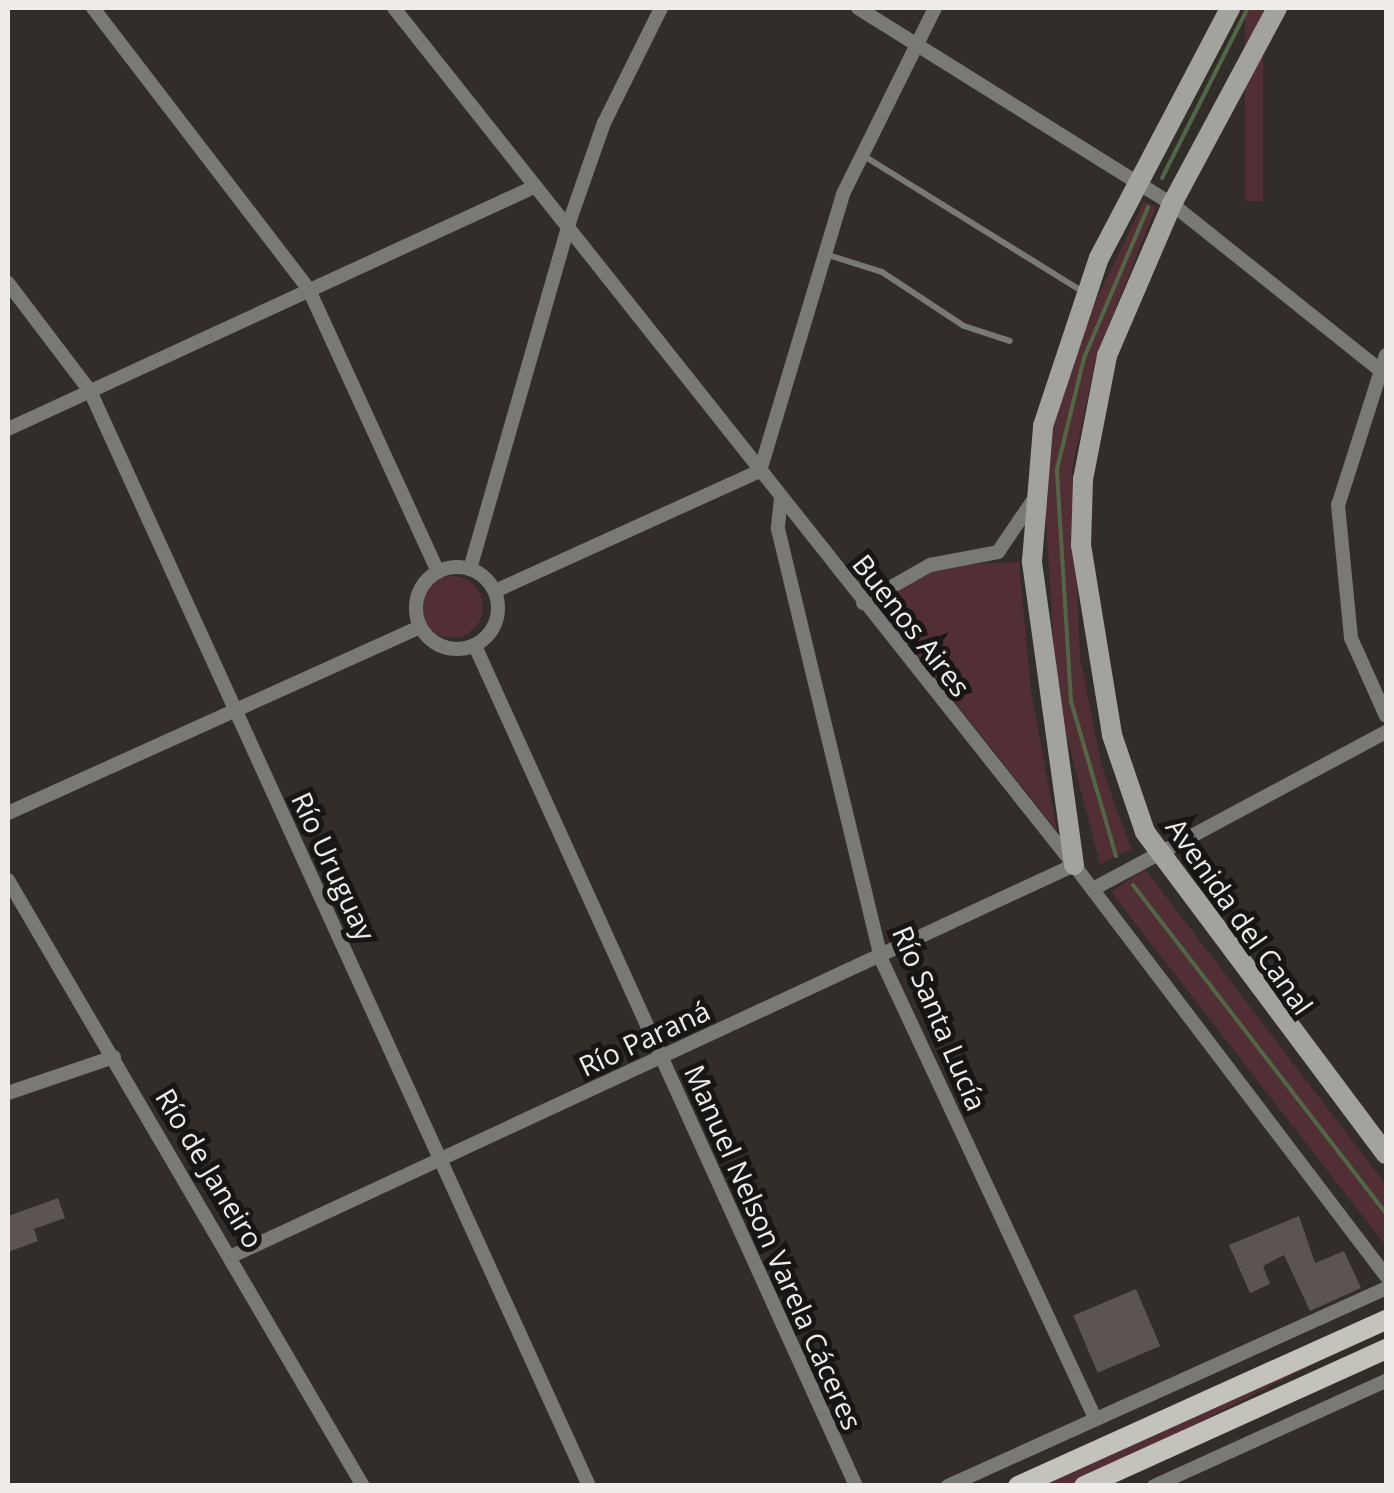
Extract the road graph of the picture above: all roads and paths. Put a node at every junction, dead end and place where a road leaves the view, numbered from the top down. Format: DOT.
graph roads {
  1 [pos="93,8"];
  2 [pos="394,8"];
  3 [pos="661,8"];
  4 [pos="858,8"];
  5 [pos="936,8"];
  6 [pos="1230,8"];
  7 [pos="1277,8"];
  8 [pos="917,44"];
  9 [pos="861,154"];
  10 [pos="1138,183"];
  11 [pos="534,187"];
  12 [pos="1172,204"];
  13 [pos="569,232"];
  14 [pos="822,253"];
  15 [pos="8,283"];
  16 [pos="310,290"];
  17 [pos="1084,292"];
  18 [pos="1010,341"];
  19 [pos="1384,366"];
  20 [pos="90,391"];
  21 [pos="8,428"];
  22 [pos="760,471"];
  23 [pos="781,498"];
  24 [pos="1032,502"];
  25 [pos="470,569"];
  26 [pos="438,572"];
  27 [pos="495,592"];
  28 [pos="862,602"];
  29 [pos="420,627"];
  30 [pos="474,646"];
  31 [pos="236,712"];
  32 [pos="1386,716"];
  33 [pos="1386,732"];
  34 [pos="8,813"];
  35 [pos="1155,851"];
  36 [pos="1074,865"];
  37 [pos="8,880"];
  38 [pos="1093,889"];
  39 [pos="881,959"];
  40 [pos="114,1057"];
  41 [pos="661,1058"];
  42 [pos="8,1093"];
  43 [pos="1386,1154"];
  44 [pos="441,1159"];
  45 [pos="234,1255"];
  46 [pos="1386,1276"];
  47 [pos="1386,1288"];
  48 [pos="1386,1320"];
  49 [pos="1298,1334"];
  50 [pos="1386,1349"];
  51 [pos="1288,1364"];
  52 [pos="1386,1381"];
  53 [pos="1095,1418"];
  54 [pos="363,1486"];
  55 [pos="589,1486"];
  56 [pos="856,1486"];
  57 [pos="948,1486"];
  58 [pos="1018,1486"];
  59 [pos="1084,1486"];
  60 [pos="1154,1486"];
  1 -- 16 [label="street"];
  2 -- 11 [label="street, Buenos Aires"];
  3 -- 13 [label="street"];
  4 -- 8 [label="street"];
  5 -- 8 [label="street"];
  6 -- 10 [label="street"];
  7 -- 12 [label="street, Avenida del Canal"];
  8 -- 9 [label="street"];
  8 -- 10 [label="street"];
  9 -- 14 [label="street"];
  9 -- 17 [label="lane"];
  10 -- 12 [label="street"];
  10 -- 17 [label="street"];
  11 -- 13 [label="street, Buenos Aires"];
  11 -- 16 [label="street"];
  12 -- 19 [label="street"];
  12 -- 35 [label="street, Avenida del Canal"];
  13 -- 22 [label="street, Buenos Aires"];
  13 -- 25 [label="street"];
  14 -- 18 [label="lane"];
  14 -- 22 [label="street"];
  15 -- 20 [label="street, Río Uruguay"];
  16 -- 20 [label="street"];
  16 -- 26 [label="street"];
  17 -- 24 [label="street"];
  19 -- 32 [label="street"];
  20 -- 21 [label="street"];
  20 -- 31 [label="street, Río Uruguay"];
  22 -- 23 [label="street, Buenos Aires"];
  22 -- 27 [label="street"];
  23 -- 28 [label="street, Buenos Aires"];
  23 -- 39 [label="street, Río Santa Lucía"];
  24 -- 28 [label="street"];
  24 -- 36 [label="street"];
  25 -- 26 [label="street"];
  25 -- 27 [label="street"];
  26 -- 29 [label="street"];
  27 -- 30 [label="street"];
  28 -- 36 [label="street, Buenos Aires"];
  29 -- 30 [label="street"];
  29 -- 31 [label="street"];
  30 -- 41 [label="street, Manuel Nelson Varela Cáceres"];
  31 -- 34 [label="street"];
  31 -- 44 [label="street, Río Uruguay"];
  33 -- 35 [label="street"];
  35 -- 38 [label="street"];
  35 -- 43 [label="street, Avenida del Canal"];
  36 -- 38 [label="street, Buenos Aires"];
  36 -- 39 [label="street, Río Paraná"];
  37 -- 40 [label="street, Río de Janeiro"];
  38 -- 46 [label="street, Buenos Aires"];
  39 -- 41 [label="street, Río Paraná"];
  39 -- 53 [label="street, Río Santa Lucía"];
  40 -- 42 [label="street"];
  40 -- 45 [label="street, Río de Janeiro"];
  41 -- 44 [label="street, Río Paraná"];
  41 -- 56 [label="street, Manuel Nelson Varela Cáceres"];
  44 -- 45 [label="street, Río Paraná"];
  44 -- 55 [label="street, Río Uruguay"];
  45 -- 54 [label="street, Río de Janeiro"];
  47 -- 49 [label="street"];
  48 -- 51 [label="main road"];
  49 -- 51 [label="street"];
  49 -- 53 [label="street"];
  50 -- 59 [label="main road"];
  51 -- 58 [label="main road"];
  52 -- 60 [label="street"];
  53 -- 57 [label="street"];
}
